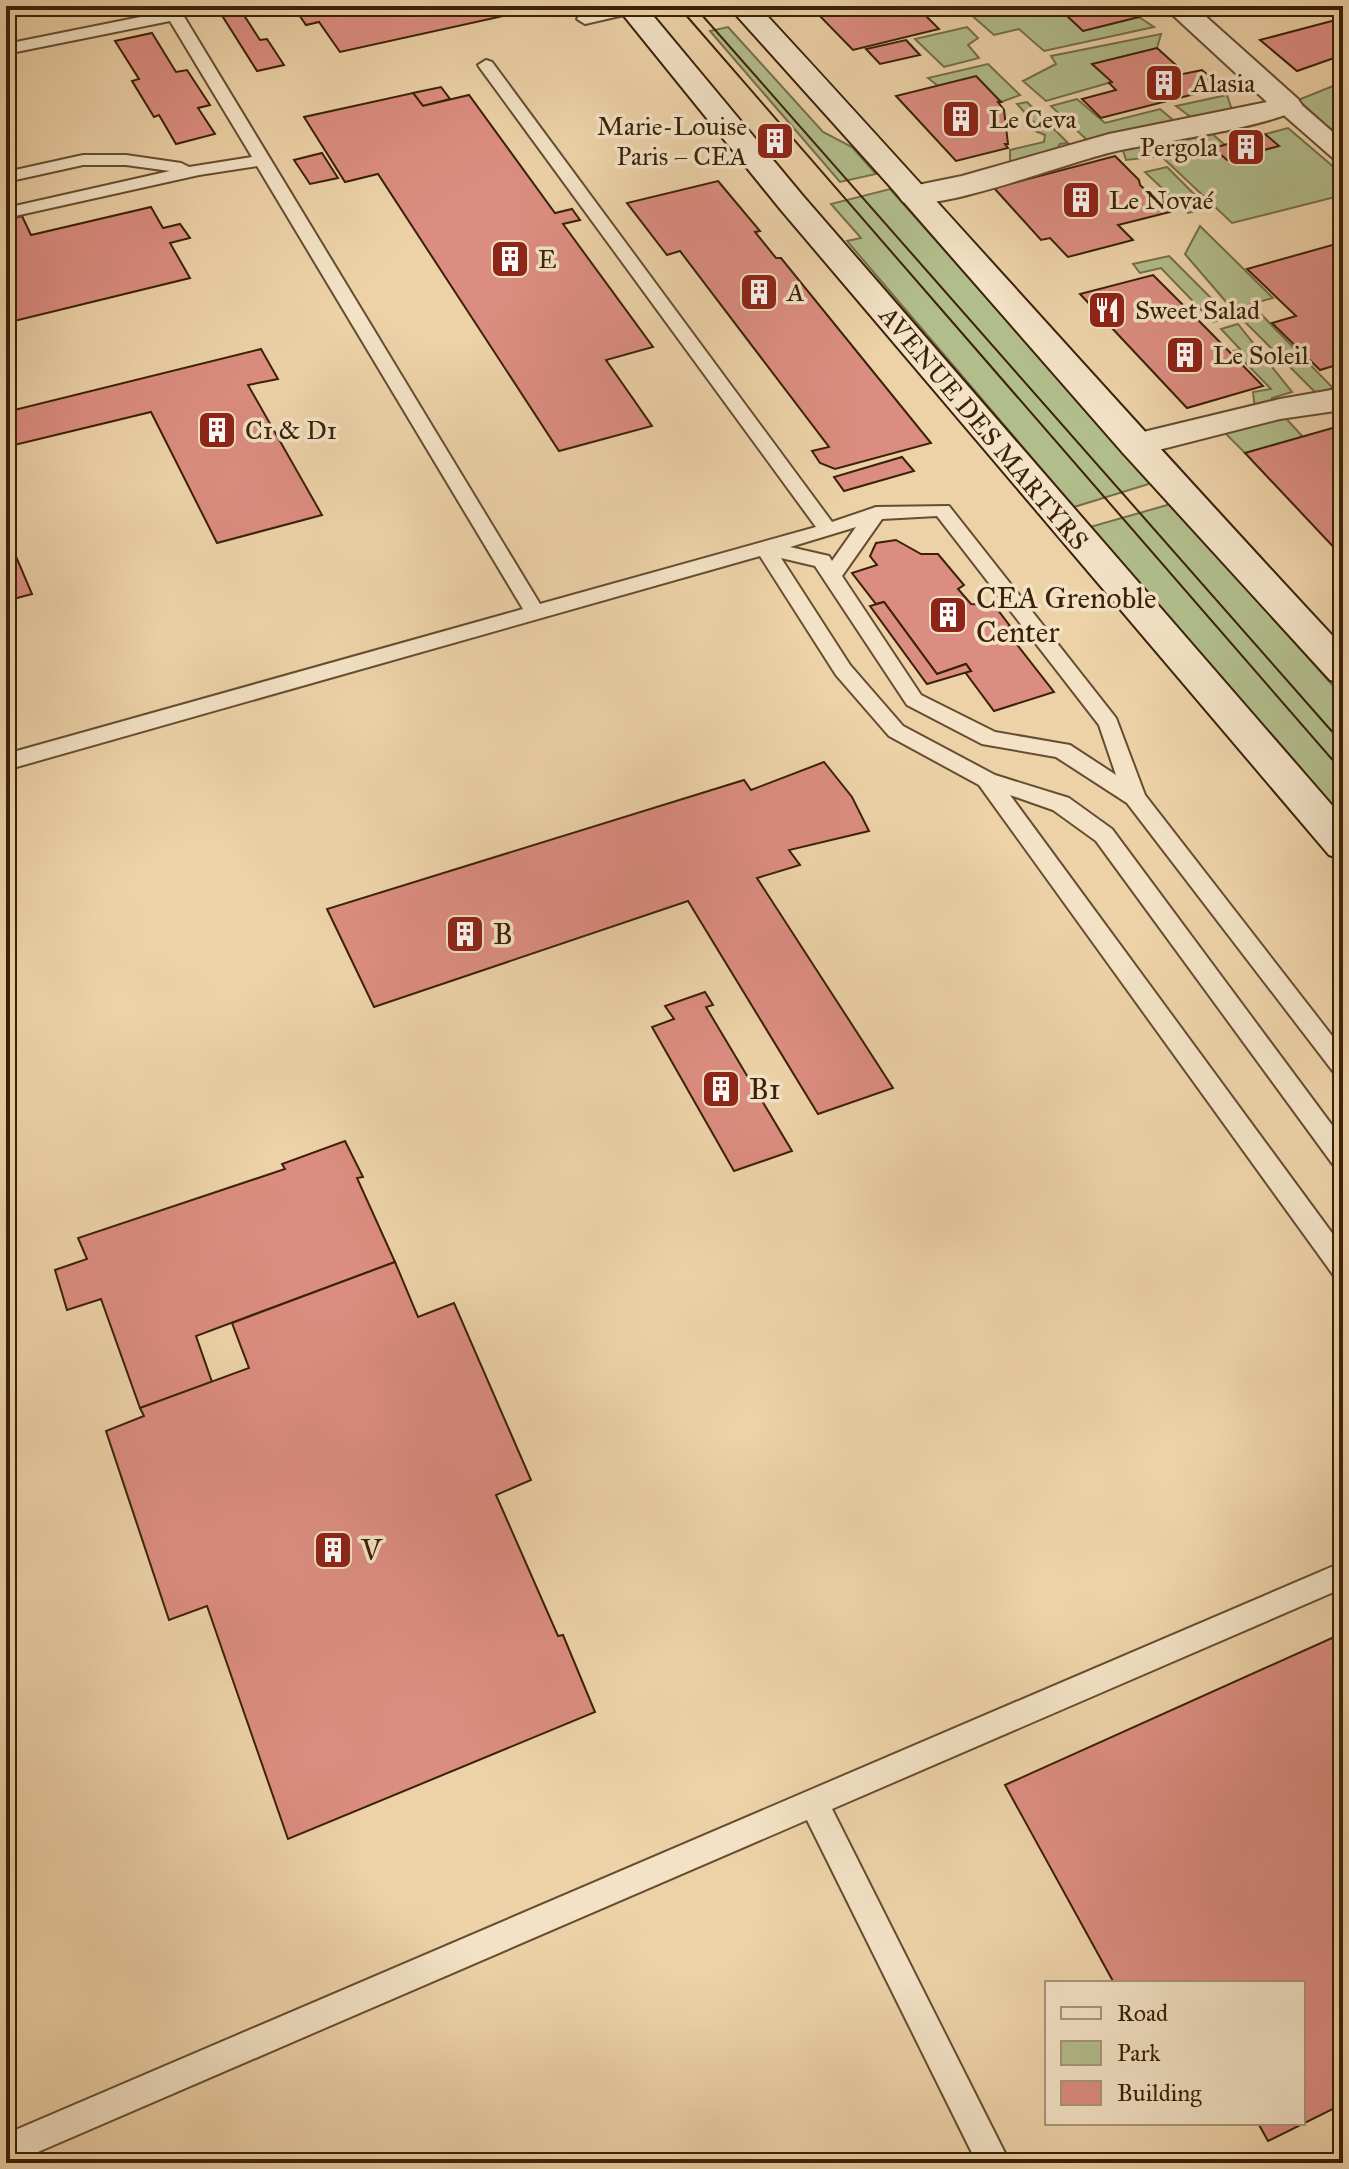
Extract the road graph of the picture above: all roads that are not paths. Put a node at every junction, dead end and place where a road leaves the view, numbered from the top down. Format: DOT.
graph roads {
  1 [pos="742,6"];
  2 [pos="1177,6"];
  3 [pos="635,7"];
  4 [pos="172,10"];
  5 [pos="585,19"];
  6 [pos="1249,31"];
  7 [pos="1215,40"];
  8 [pos="6,49"];
  9 [pos="486,65"];
  10 [pos="1287,105"];
  11 [pos="1343,154"];
  12 [pos="262,160"];
  13 [pos="199,170"];
  14 [pos="6,177"];
  15 [pos="914,195"];
  16 [pos="6,213"];
  17 [pos="1343,398"];
  18 [pos="1135,445"];
  19 [pos="876,513"];
  20 [pos="828,530"];
  21 [pos="765,548"];
  22 [pos="832,576"];
  23 [pos="535,613"];
  24 [pos="1343,671"];
  25 [pos="6,762"];
  26 [pos="987,780"];
  27 [pos="1135,798"];
  28 [pos="1343,845"];
  29 [pos="1343,1067"];
  30 [pos="1343,1159"];
  31 [pos="1343,1268"];
  32 [pos="1343,1575"];
  33 [pos="814,1804"];
  34 [pos="6,2150"];
  35 [pos="994,2163"];
  1 -- 15 [label="main road"];
  2 -- 7 [label="main road"];
  3 -- 5 [label="lane"];
  3 -- 28 [label="main road, AVENUE DES MARTYRS"];
  4 -- 8 [label="lane"];
  4 -- 12 [label="lane"];
  6 -- 7 [label="main road"];
  7 -- 10 [label="main road"];
  9 -- 20 [label="lane"];
  10 -- 11 [label="street"];
  10 -- 15 [label="main road"];
  12 -- 13 [label="lane"];
  12 -- 23 [label="lane"];
  13 -- 14 [label="lane"];
  13 -- 16 [label="lane"];
  15 -- 18 [label="main road"];
  17 -- 18 [label="main road"];
  18 -- 24 [label="main road"];
  19 -- 20 [label="lane"];
  19 -- 22 [label="lane"];
  19 -- 27 [label="lane"];
  20 -- 21 [label="lane"];
  21 -- 22 [label="lane"];
  21 -- 23 [label="lane"];
  21 -- 26 [label="lane"];
  22 -- 27 [label="lane"];
  23 -- 25 [label="lane"];
  26 -- 30 [label="lane"];
  26 -- 31 [label="lane"];
  27 -- 29 [label="lane"];
  32 -- 33 [label="lane"];
  33 -- 34 [label="lane"];
  33 -- 35 [label="lane"];
}
